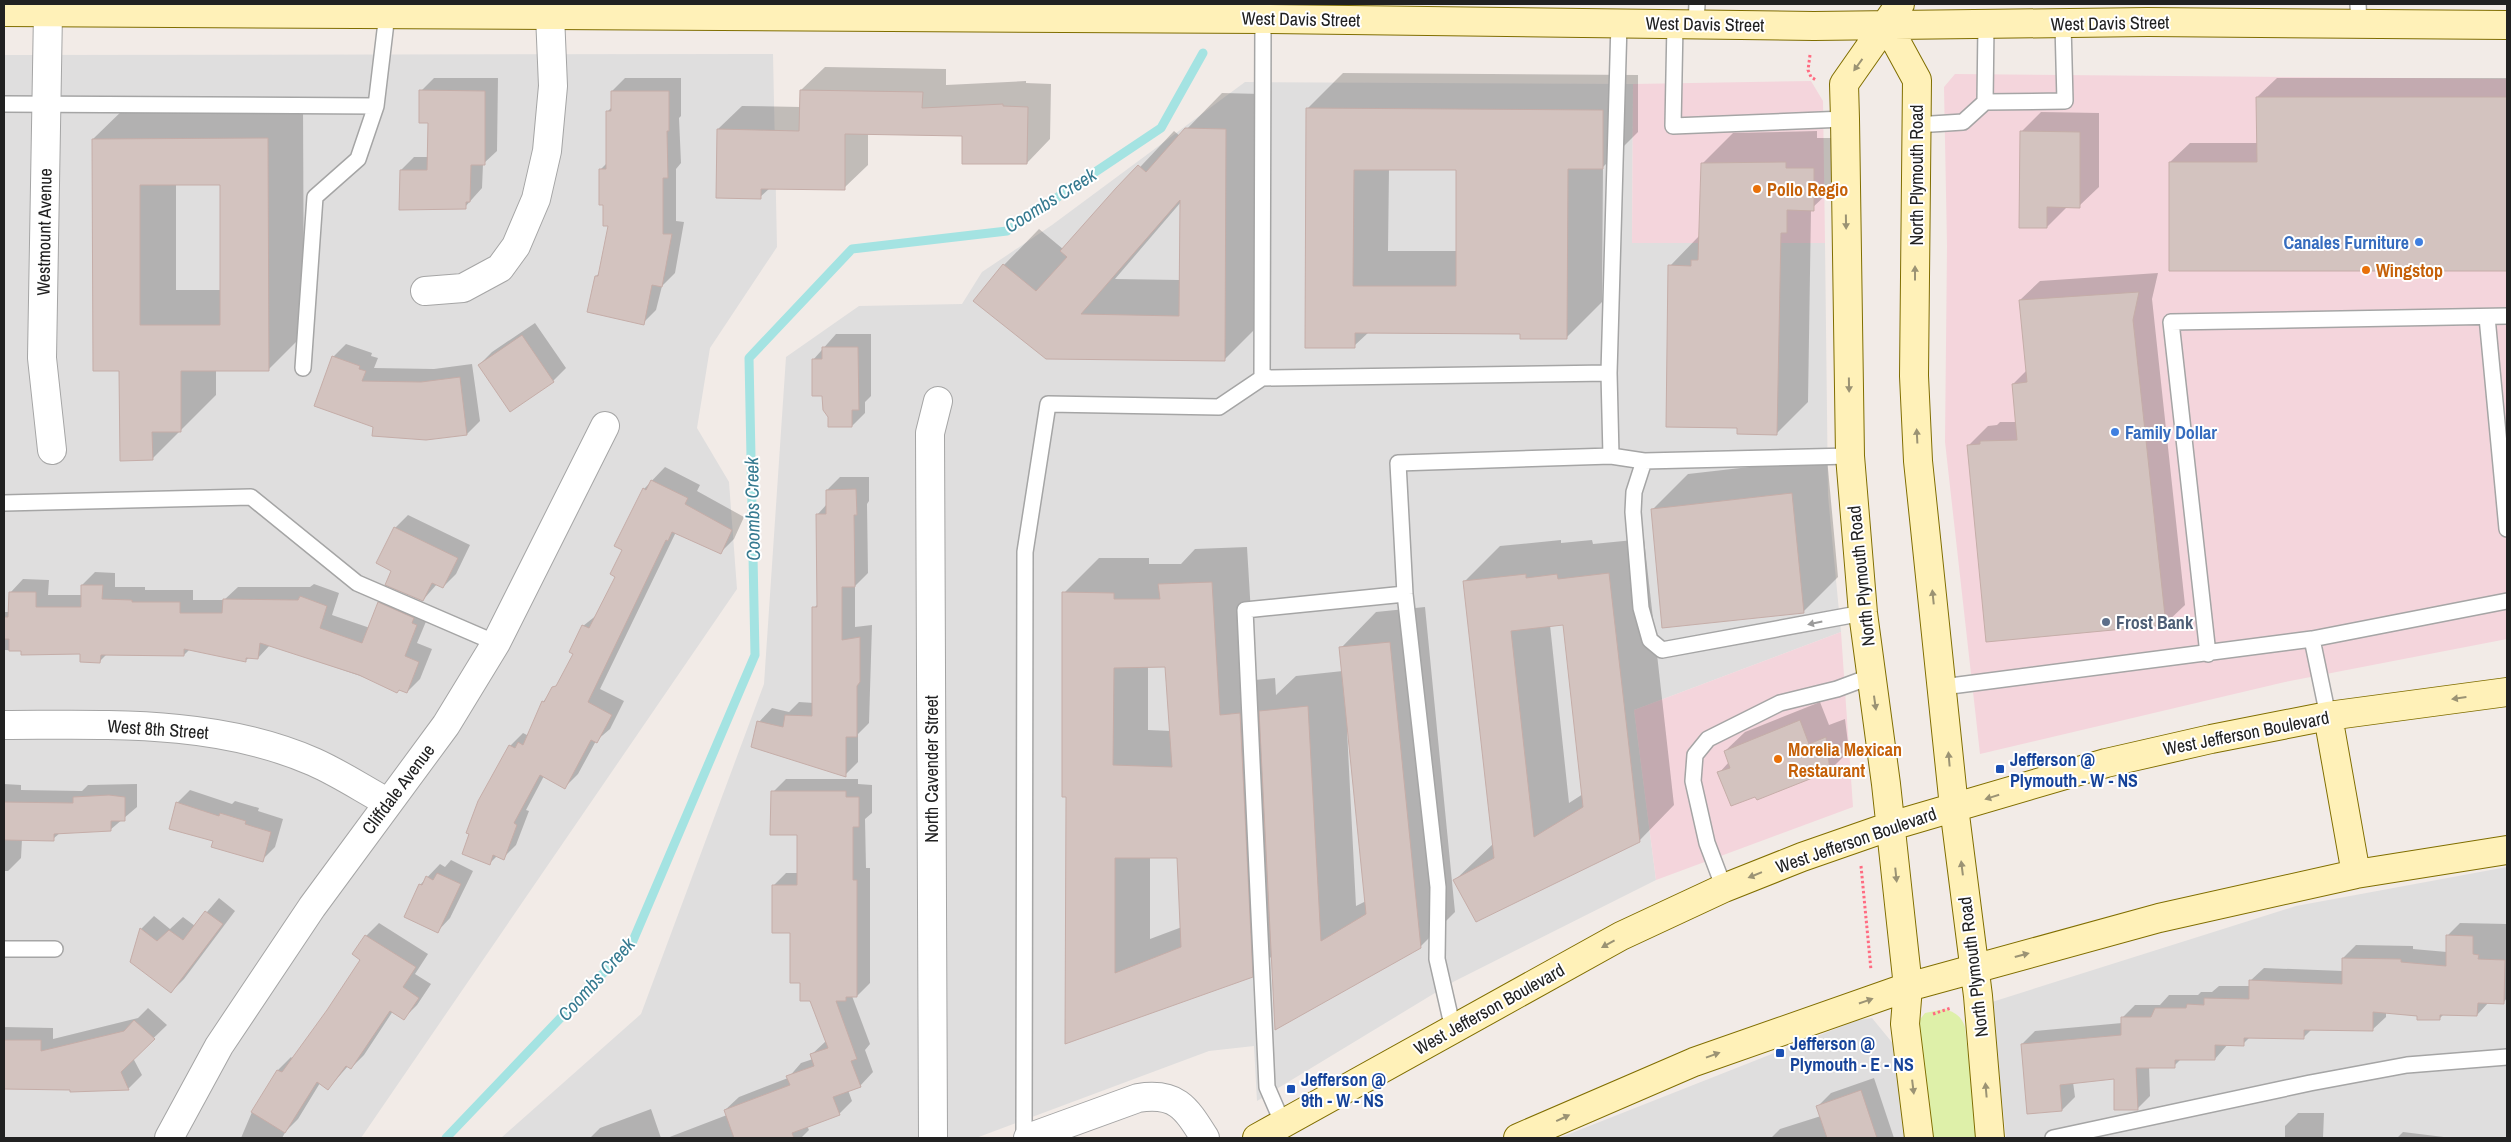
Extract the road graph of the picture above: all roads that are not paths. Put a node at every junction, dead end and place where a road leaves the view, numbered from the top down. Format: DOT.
graph roads {
  1 [pos="387,9"];
  2 [pos="936,10"];
  3 [pos="4,12"];
  4 [pos="48,12"];
  5 [pos="2358,13"];
  6 [pos="1894,14"];
  7 [pos="550,15"];
  8 [pos="1689,17"];
  9 [pos="1263,19"];
  10 [pos="1619,23"];
  11 [pos="2063,24"];
  12 [pos="2507,24"];
  13 [pos="1986,25"];
  14 [pos="1985,102"];
  15 [pos="46,103"];
  16 [pos="4,104"];
  17 [pos="376,106"];
  18 [pos="1844,119"];
  19 [pos="1916,125"];
  20 [pos="426,291"];
  21 [pos="2507,316"];
  22 [pos="2487,317"];
  23 [pos="303,368"];
  24 [pos="1609,373"];
  25 [pos="1262,378"];
  26 [pos="938,401"];
  27 [pos="606,426"];
  28 [pos="52,450"];
  29 [pos="1611,456"];
  30 [pos="1850,456"];
  31 [pos="1644,461"];
  32 [pos="4,503"];
  33 [pos="2507,529"];
  34 [pos="1405,594"];
  35 [pos="2507,600"];
  36 [pos="1863,613"];
  37 [pos="2312,639"];
  38 [pos="496,643"];
  39 [pos="2208,654"];
  40 [pos="1872,676"];
  41 [pos="1943,687"];
  42 [pos="2507,692"];
  43 [pos="2328,716"];
  44 [pos="4,724"];
  45 [pos="387,802"];
  46 [pos="1954,808"];
  47 [pos="1891,826"];
  48 [pos="2507,850"];
  49 [pos="2356,874"];
  50 [pos="1724,888"];
  51 [pos="4,949"];
  52 [pos="55,949"];
  53 [pos="1974,968"];
  54 [pos="1908,987"];
  55 [pos="1453,1029"];
  56 [pos="2507,1057"];
  57 [pos="1283,1124"];
  58 [pos="169,1138"];
  59 [pos="933,1138"];
  60 [pos="1024,1138"];
  61 [pos="1028,1138"];
  62 [pos="1204,1138"];
  63 [pos="1258,1138"];
  64 [pos="1518,1138"];
  65 [pos="1918,1138"];
  66 [pos="1990,1138"];
  67 [pos="2053,1138"];
  1 -- 4 [label="main road, West Davis Street"];
  1 -- 7 [label="main road, West Davis Street"];
  1 -- 17 [label="lane"];
  2 -- 7 [label="main road, West Davis Street"];
  2 -- 9 [label="main road, West Davis Street"];
  3 -- 4 [label="main road, West Davis Street"];
  4 -- 15 [label="street, Westmount Avenue"];
  5 -- 11 [label="main road, West Davis Street"];
  5 -- 12 [label="main road, West Davis Street"];
  6 -- 8 [label="main road, West Davis Street"];
  6 -- 13 [label="main road, West Davis Street"];
  6 -- 18 [label="main road, North Plymouth Road, one-way"];
  6 -- 19 [label="main road, North Plymouth Road"];
  7 -- 20 [label="street"];
  8 -- 10 [label="main road, West Davis Street"];
  8 -- 18 [label="lane"];
  9 -- 10 [label="main road, West Davis Street"];
  9 -- 25 [label="lane"];
  10 -- 24 [label="lane"];
  11 -- 13 [label="main road, West Davis Street"];
  11 -- 14 [label="lane"];
  13 -- 14 [label="lane"];
  14 -- 19 [label="lane"];
  15 -- 16 [label="lane"];
  15 -- 17 [label="lane"];
  15 -- 28 [label="street, Westmount Avenue"];
  17 -- 23 [label="lane"];
  18 -- 30 [label="main road, North Plymouth Road, one-way"];
  41 -- 19 [label="main road, North Plymouth Road, one-way"];
  21 -- 22 [label="lane"];
  22 -- 33 [label="lane"];
  22 -- 39 [label="lane"];
  24 -- 25 [label="lane"];
  24 -- 29 [label="lane"];
  25 -- 60 [label="lane"];
  26 -- 59 [label="street, North Cavender Street"];
  27 -- 38 [label="street, Cliffdale Avenue"];
  29 -- 31 [label="lane"];
  29 -- 34 [label="lane"];
  30 -- 31 [label="lane"];
  30 -- 36 [label="main road, North Plymouth Road"];
  36 -- 31 [label="lane, one-way"];
  32 -- 38 [label="lane"];
  34 -- 55 [label="lane"];
  34 -- 57 [label="lane"];
  35 -- 37 [label="lane"];
  36 -- 40 [label="main road, North Plymouth Road"];
  37 -- 39 [label="lane"];
  37 -- 43 [label="lane"];
  38 -- 45 [label="street, Cliffdale Avenue"];
  39 -- 41 [label="lane"];
  40 -- 47 [label="main road, North Plymouth Road, one-way"];
  40 -- 50 [label="lane"];
  46 -- 41 [label="main road, North Plymouth Road, one-way"];
  42 -- 43 [label="main road, West Jefferson Boulevard, one-way"];
  43 -- 46 [label="main road, West Jefferson Boulevard, one-way"];
  43 -- 49 [label="main road"];
  44 -- 45 [label="street, West 8th Street"];
  45 -- 58 [label="street, Cliffdale Avenue"];
  46 -- 47 [label="main road, West Jefferson Boulevard"];
  53 -- 46 [label="main road, North Plymouth Road, one-way"];
  47 -- 50 [label="main road, West Jefferson Boulevard, one-way"];
  47 -- 54 [label="main road, North Plymouth Road, one-way"];
  48 -- 49 [label="main road"];
  53 -- 49 [label="main road, one-way"];
  50 -- 55 [label="main road, West Jefferson Boulevard, one-way"];
  51 -- 52 [label="lane"];
  53 -- 54 [label="main road"];
  66 -- 53 [label="main road, North Plymouth Road, one-way"];
  64 -- 54 [label="main road, one-way"];
  54 -- 65 [label="main road, North Plymouth Road, one-way"];
  55 -- 57 [label="main road, West Jefferson Boulevard"];
  56 -- 67 [label="lane"];
  57 -- 63 [label="main road, West Jefferson Boulevard"];
  61 -- 62 [label="street"];
}
